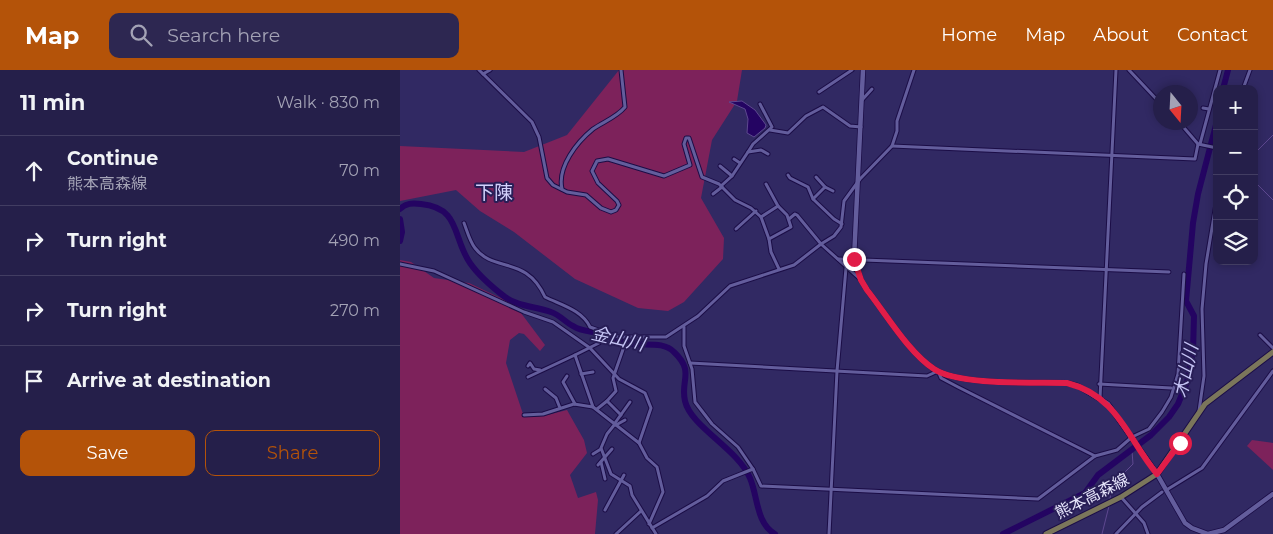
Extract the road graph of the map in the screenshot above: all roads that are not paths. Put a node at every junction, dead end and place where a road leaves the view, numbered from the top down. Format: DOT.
graph roads {
  1 [pos="479,70"];
  2 [pos="490,70"];
  3 [pos="621,70"];
  4 [pos="852,70"];
  5 [pos="868,70"];
  6 [pos="914,70"];
  7 [pos="1116,70"];
  8 [pos="1128,70"];
  9 [pos="1220,70"];
  10 [pos="1250,70"];
  11 [pos="863,73"];
  12 [pos="483,74"];
  13 [pos="1244,85"];
  14 [pos="872,90"];
  15 [pos="819,92"];
  16 [pos="1153,96"];
  17 [pos="862,100"];
  18 [pos="760,104"];
  19 [pos="1203,108"];
  20 [pos="1209,109"];
  21 [pos="861,127"];
  22 [pos="770,130"];
  23 [pos="1186,130"];
  24 [pos="1199,144"];
  25 [pos="892,146"];
  26 [pos="1213,147"];
  27 [pos="748,152"];
  28 [pos="768,154"];
  29 [pos="1111,156"];
  30 [pos="734,158"];
  31 [pos="740,163"];
  32 [pos="720,166"];
  33 [pos="788,175"];
  34 [pos="732,176"];
  35 [pos="816,177"];
  36 [pos="766,184"];
  37 [pos="857,185"];
  38 [pos="722,186"];
  39 [pos="825,187"];
  40 [pos="563,190"];
  41 [pos="833,191"];
  42 [pos="713,194"];
  43 [pos="813,199"];
  44 [pos="778,206"];
  45 [pos="756,211"];
  46 [pos="761,217"];
  47 [pos="789,219"];
  48 [pos="1213,220"];
  49 [pos="464,223"];
  50 [pos="842,224"];
  51 [pos="736,229"];
  52 [pos="769,239"];
  53 [pos="820,244"];
  54 [pos="838,259"];
  55 [pos="854,259"];
  56 [pos="400,264"];
  57 [pos="846,268"];
  58 [pos="779,269"];
  59 [pos="1106,269"];
  60 [pos="1169,272"];
  61 [pos="1184,274"];
  62 [pos="861,280"];
  63 [pos="684,326"];
  64 [pos="1260,335"];
  65 [pos="627,338"];
  66 [pos="599,343"];
  67 [pos="590,348"];
  68 [pos="1273,348"];
  69 [pos="1273,352"];
  70 [pos="575,355"];
  71 [pos="690,363"];
  72 [pos="528,366"];
  73 [pos="543,370"];
  74 [pos="837,371"];
  75 [pos="938,371"];
  76 [pos="1273,371"];
  77 [pos="593,372"];
  78 [pos="581,374"];
  79 [pos="615,374"];
  80 [pos="567,376"];
  81 [pos="1271,376"];
  82 [pos="528,377"];
  83 [pos="1099,384"];
  84 [pos="1171,388"];
  85 [pos="545,389"];
  86 [pos="1100,398"];
  87 [pos="607,400"];
  88 [pos="630,402"];
  89 [pos="575,404"];
  90 [pos="560,408"];
  91 [pos="595,408"];
  92 [pos="1199,412"];
  93 [pos="524,415"];
  94 [pos="621,415"];
  95 [pos="625,420"];
  96 [pos="615,424"];
  97 [pos="1133,438"];
  98 [pos="639,443"];
  99 [pos="601,449"];
  100 [pos="612,449"];
  101 [pos="593,454"];
  102 [pos="605,456"];
  103 [pos="1095,456"];
  104 [pos="601,461"];
  105 [pos="598,465"];
  106 [pos="752,470"];
  107 [pos="1157,474"];
  108 [pos="624,475"];
  109 [pos="605,479"];
  110 [pos="621,481"];
  111 [pos="833,489"];
  112 [pos="1168,489"];
  113 [pos="1162,492"];
  114 [pos="1273,494"];
  115 [pos="1121,497"];
  116 [pos="605,510"];
  117 [pos="641,511"];
  118 [pos="1134,514"];
  119 [pos="651,526"];
  120 [pos="616,534"];
  121 [pos="656,534"];
  122 [pos="830,534"];
  123 [pos="1046,534"];
  124 [pos="1116,534"];
  125 [pos="1148,534"];
  1 -- 12 [label="street"];
  2 -- 12 [label="street"];
  3 -- 40 [label="street"];
  4 -- 15 [label="street"];
  5 -- 11 [label="street"];
  6 -- 25 [label="street"];
  7 -- 29 [label="street"];
  8 -- 16 [label="street"];
  9 -- 20 [label="street"];
  10 -- 13 [label="street"];
  11 -- 17 [label="street"];
  12 -- 40 [label="street"];
  14 -- 17 [label="street"];
  17 -- 21 [label="street"];
  18 -- 22 [label="street"];
  19 -- 20 [label="street"];
  20 -- 24 [label="street"];
  21 -- 22 [label="street"];
  21 -- 37 [label="street"];
  22 -- 27 [label="street"];
  23 -- 24 [label="street"];
  24 -- 26 [label="street"];
  24 -- 29 [label="street"];
  25 -- 29 [label="street"];
  25 -- 37 [label="street"];
  27 -- 28 [label="street"];
  27 -- 31 [label="street"];
  29 -- 59 [label="street"];
  30 -- 31 [label="street"];
  31 -- 34 [label="street"];
  32 -- 34 [label="street"];
  33 -- 43 [label="street"];
  34 -- 38 [label="street"];
  35 -- 39 [label="street"];
  36 -- 44 [label="street"];
  37 -- 50 [label="street"];
  37 -- 55 [label="street"];
  38 -- 40 [label="street"];
  38 -- 42 [label="street"];
  38 -- 45 [label="street"];
  39 -- 41 [label="street"];
  39 -- 43 [label="street"];
  43 -- 50 [label="street"];
  44 -- 46 [label="street"];
  44 -- 47 [label="street"];
  45 -- 46 [label="street"];
  45 -- 51 [label="street"];
  46 -- 52 [label="street"];
  47 -- 52 [label="street"];
  47 -- 53 [label="street"];
  48 -- 92 [label="street"];
  49 -- 65 [label="street"];
  50 -- 53 [label="street"];
  52 -- 58 [label="street"];
  53 -- 54 [label="street"];
  53 -- 58 [label="street"];
  54 -- 55 [label="street"];
  54 -- 57 [label="street"];
  55 -- 59 [label="street"];
  55 -- 62 [label="street"];
  56 -- 67 [label="street"];
  57 -- 62 [label="street"];
  57 -- 74 [label="street"];
  58 -- 63 [label="street"];
  59 -- 60 [label="street"];
  59 -- 83 [label="street"];
  61 -- 97 [label="street"];
  62 -- 75 [label="street"];
  63 -- 65 [label="street"];
  63 -- 71 [label="street"];
  64 -- 68 [label="street"];
  65 -- 79 [label="street"];
  66 -- 67 [label="street"];
  67 -- 70 [label="street"];
  67 -- 79 [label="street"];
  69 -- 92 [label="main road, 熊本高森線"];
  70 -- 73 [label="street"];
  70 -- 78 [label="street"];
  71 -- 74 [label="street"];
  71 -- 106 [label="street"];
  72 -- 73 [label="street"];
  73 -- 82 [label="street"];
  74 -- 75 [label="street"];
  74 -- 111 [label="street"];
  75 -- 86 [label="street"];
  75 -- 103 [label="street"];
  76 -- 81 [label="street"];
  77 -- 78 [label="street"];
  78 -- 91 [label="street"];
  79 -- 87 [label="street"];
  79 -- 98 [label="street"];
  80 -- 89 [label="street"];
  81 -- 112 [label="street"];
  83 -- 84 [label="street"];
  83 -- 86 [label="street"];
  85 -- 90 [label="street"];
  86 -- 97 [label="street"];
  87 -- 91 [label="street"];
  87 -- 94 [label="street"];
  88 -- 94 [label="street"];
  89 -- 90 [label="street"];
  89 -- 91 [label="street"];
  90 -- 93 [label="street"];
  91 -- 96 [label="street"];
  92 -- 107 [label="main road, 熊本高森線"];
  94 -- 96 [label="street"];
  95 -- 96 [label="street"];
  96 -- 98 [label="street"];
  96 -- 99 [label="street"];
  97 -- 103 [label="street"];
  97 -- 107 [label="street"];
  98 -- 119 [label="street"];
  99 -- 101 [label="street"];
  99 -- 102 [label="street"];
  100 -- 102 [label="street"];
  102 -- 104 [label="street"];
  102 -- 110 [label="street"];
  103 -- 111 [label="street"];
  104 -- 105 [label="street"];
  104 -- 109 [label="street"];
  106 -- 111 [label="street"];
  106 -- 119 [label="street"];
  107 -- 114 [label="street"];
  107 -- 115 [label="main road, 熊本高森線"];
  108 -- 110 [label="street"];
  110 -- 116 [label="street"];
  110 -- 117 [label="street"];
  111 -- 122 [label="street"];
  113 -- 118 [label="street"];
  115 -- 118 [label="street"];
  115 -- 123 [label="main road, 熊本高森線"];
  117 -- 119 [label="street"];
  117 -- 120 [label="street"];
  118 -- 124 [label="street"];
  118 -- 125 [label="street"];
  119 -- 121 [label="street"];
}
